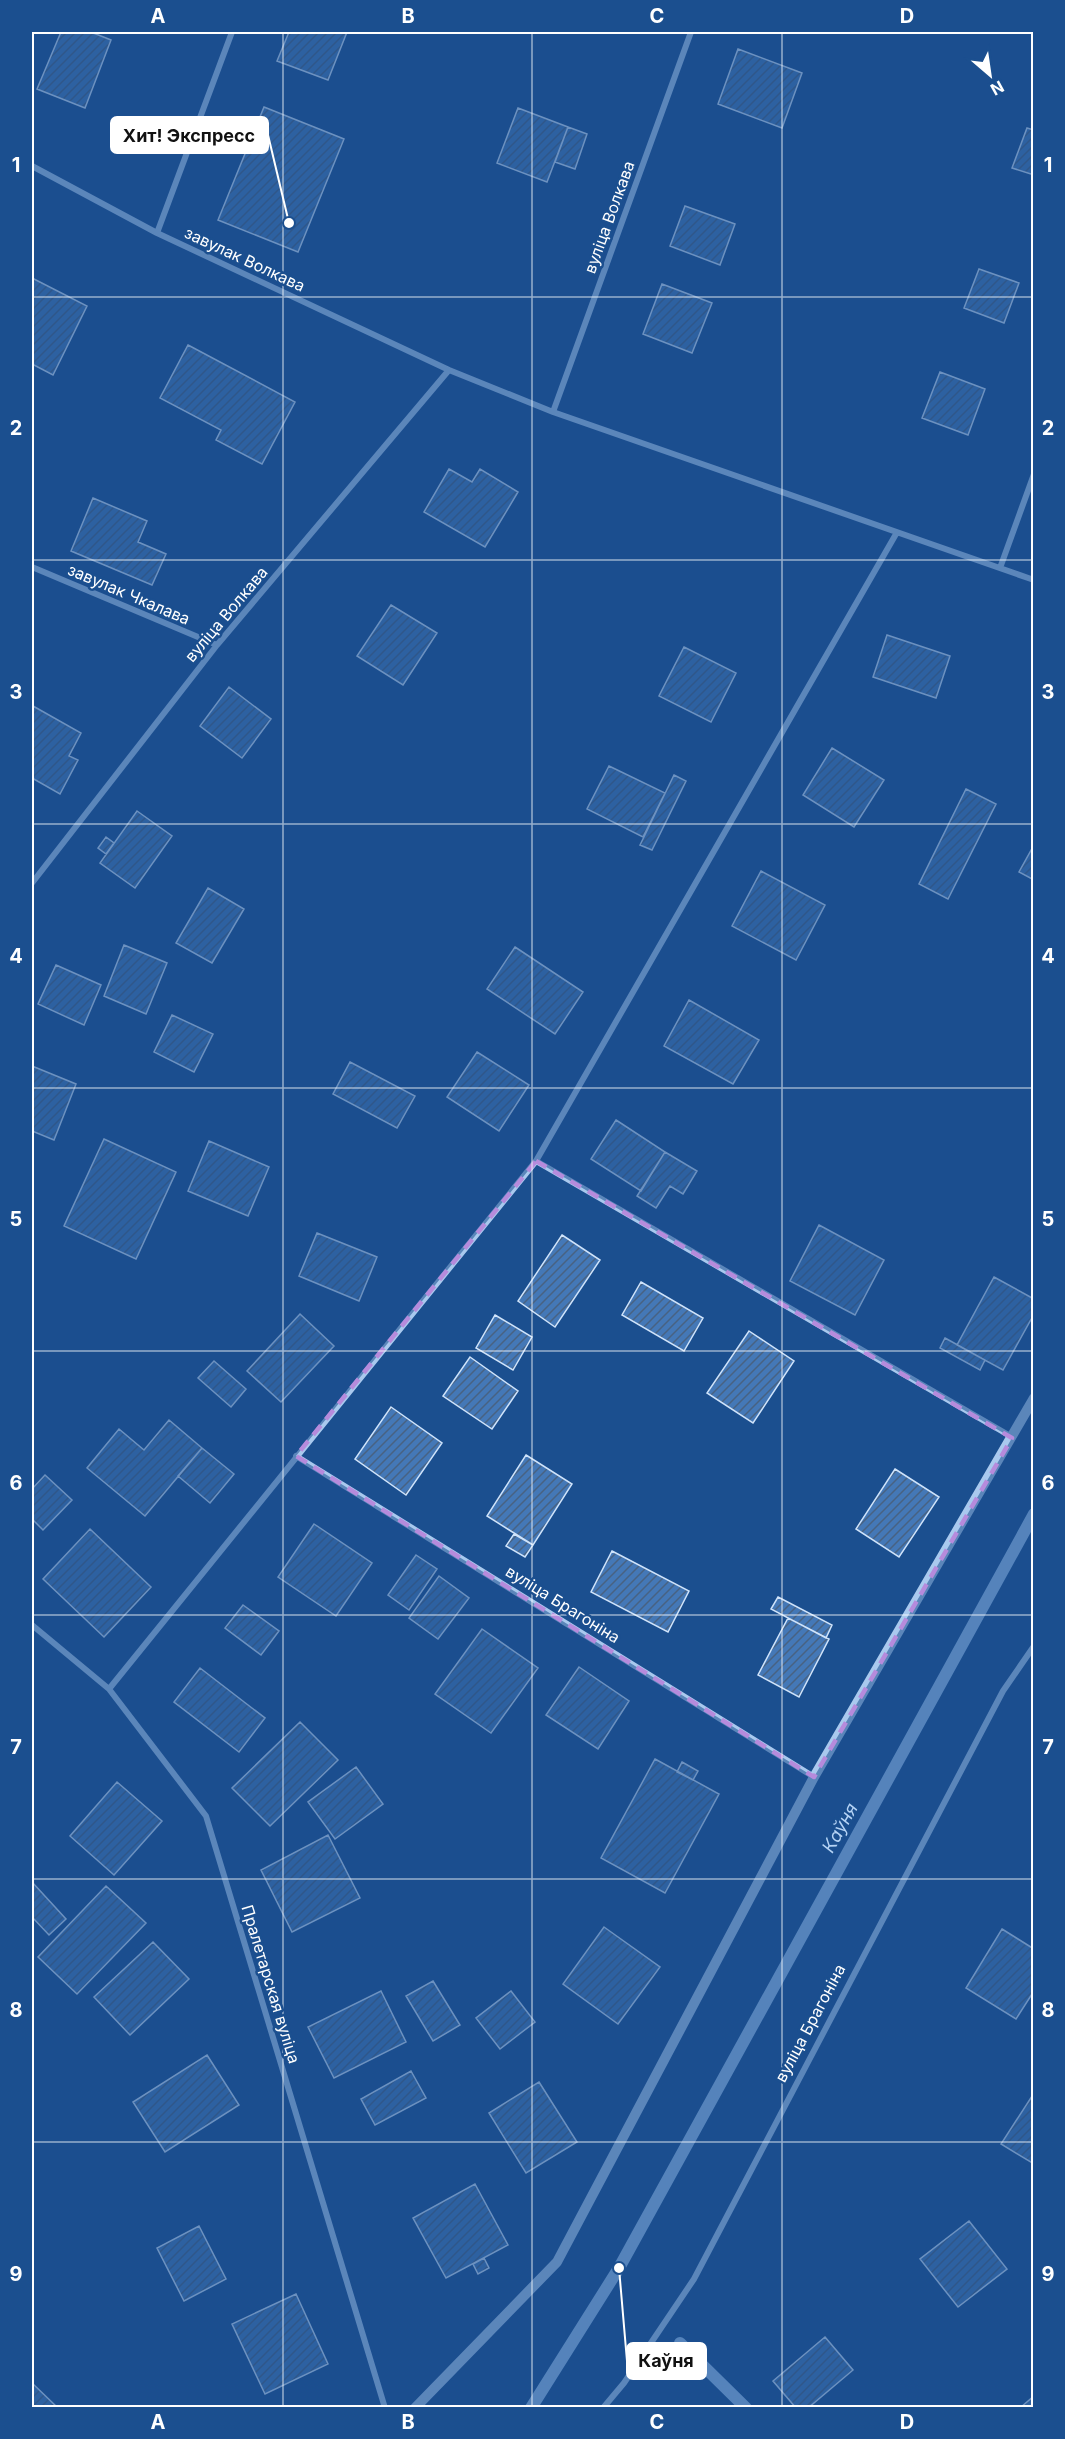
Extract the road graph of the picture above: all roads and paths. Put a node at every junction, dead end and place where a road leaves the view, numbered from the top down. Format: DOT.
graph roads {
  1 [pos="232,32"];
  2 [pos="691,32"];
  3 [pos="32,166"];
  4 [pos="157,233"];
  5 [pos="450,370"];
  6 [pos="553,412"];
  7 [pos="1034,474"];
  8 [pos="896,534"];
  9 [pos="32,567"];
  10 [pos="1000,568"];
  11 [pos="1034,580"];
  12 [pos="217,645"];
  13 [pos="32,883"];
  14 [pos="537,1161"];
  15 [pos="1034,1398"];
  16 [pos="1012,1438"];
  17 [pos="296,1456"];
  18 [pos="32,1626"];
  19 [pos="1034,1646"];
  20 [pos="109,1689"];
  21 [pos="814,1778"];
  22 [pos="385,2408"];
  23 [pos="415,2408"];
  24 [pos="603,2408"];
  1 -- 4 [label="street"];
  2 -- 6 [label="street, вуліца Волкава"];
  3 -- 4 [label="street, завулак Волкава"];
  4 -- 5 [label="street, завулак Волкава"];
  5 -- 6 [label="street, завулак Волкава"];
  5 -- 12 [label="street, вуліца Волкава"];
  6 -- 8 [label="street, завулак Волкава"];
  7 -- 10 [label="street"];
  8 -- 10 [label="street, завулак Волкава"];
  8 -- 14 [label="street"];
  9 -- 12 [label="street, завулак Чкалава"];
  10 -- 11 [label="street, завулак Волкава"];
  12 -- 13 [label="street, вуліца Волкава"];
  14 -- 16 [label="street"];
  14 -- 17 [label="street"];
  15 -- 16 [label="street"];
  16 -- 21 [label="street"];
  17 -- 20 [label="street"];
  17 -- 21 [label="street, вуліца Брагоніна"];
  18 -- 20 [label="street, Пралетарская вуліца"];
  19 -- 24 [label="street, вуліца Брагоніна"];
  20 -- 22 [label="street, Пралетарская вуліца"];
  21 -- 23 [label="street"];
}
